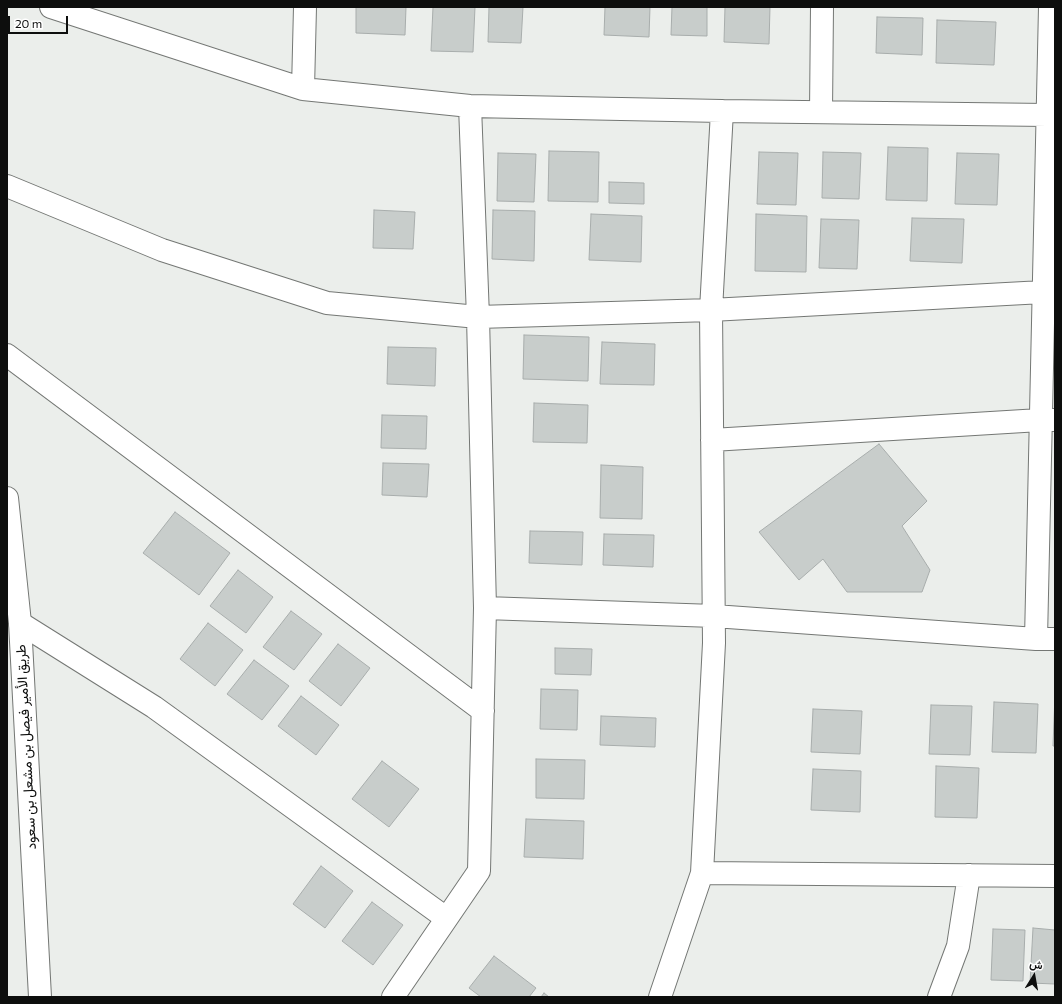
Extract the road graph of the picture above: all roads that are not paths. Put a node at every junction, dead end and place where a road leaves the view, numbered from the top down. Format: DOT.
graph roads {
  1 [pos="51,7"];
  2 [pos="305,7"];
  3 [pos="822,7"];
  4 [pos="1050,7"];
  5 [pos="303,89"];
  6 [pos="470,106"];
  7 [pos="722,111"];
  8 [pos="821,112"];
  9 [pos="1047,115"];
  10 [pos="7,186"];
  11 [pos="1043,292"];
  12 [pos="711,310"];
  13 [pos="478,317"];
  14 [pos="7,355"];
  15 [pos="1048,420"];
  16 [pos="712,440"];
  17 [pos="7,498"];
  18 [pos="485,608"];
  19 [pos="714,616"];
  20 [pos="20,623"];
  21 [pos="1045,639"];
  22 [pos="483,711"];
  23 [pos="702,873"];
  24 [pos="969,875"];
  25 [pos="1055,876"];
  26 [pos="446,918"];
  27 [pos="40,997"];
  28 [pos="393,997"];
  29 [pos="660,997"];
  30 [pos="939,997"];
  1 -- 5 [label="street"];
  2 -- 5 [label="street"];
  3 -- 8 [label="street"];
  4 -- 9 [label="street"];
  5 -- 6 [label="street"];
  6 -- 7 [label="street"];
  6 -- 13 [label="street"];
  7 -- 8 [label="street"];
  7 -- 12 [label="street"];
  8 -- 9 [label="street"];
  9 -- 11 [label="street"];
  10 -- 13 [label="street"];
  11 -- 12 [label="street"];
  11 -- 15 [label="street"];
  12 -- 13 [label="street"];
  12 -- 16 [label="street"];
  13 -- 18 [label="street"];
  14 -- 22 [label="street"];
  15 -- 16 [label="street"];
  15 -- 21 [label="street"];
  16 -- 19 [label="street"];
  17 -- 20 [label="street, طريق الأمير فيصل بن مشعل بن سعود"];
  18 -- 19 [label="street"];
  18 -- 22 [label="street"];
  19 -- 21 [label="street"];
  19 -- 23 [label="street"];
  20 -- 26 [label="street"];
  20 -- 27 [label="street, طريق الأمير فيصل بن مشعل بن سعود"];
  22 -- 26 [label="street"];
  23 -- 24 [label="street"];
  23 -- 29 [label="street"];
  24 -- 25 [label="street"];
  24 -- 30 [label="street"];
  26 -- 28 [label="street"];
}
